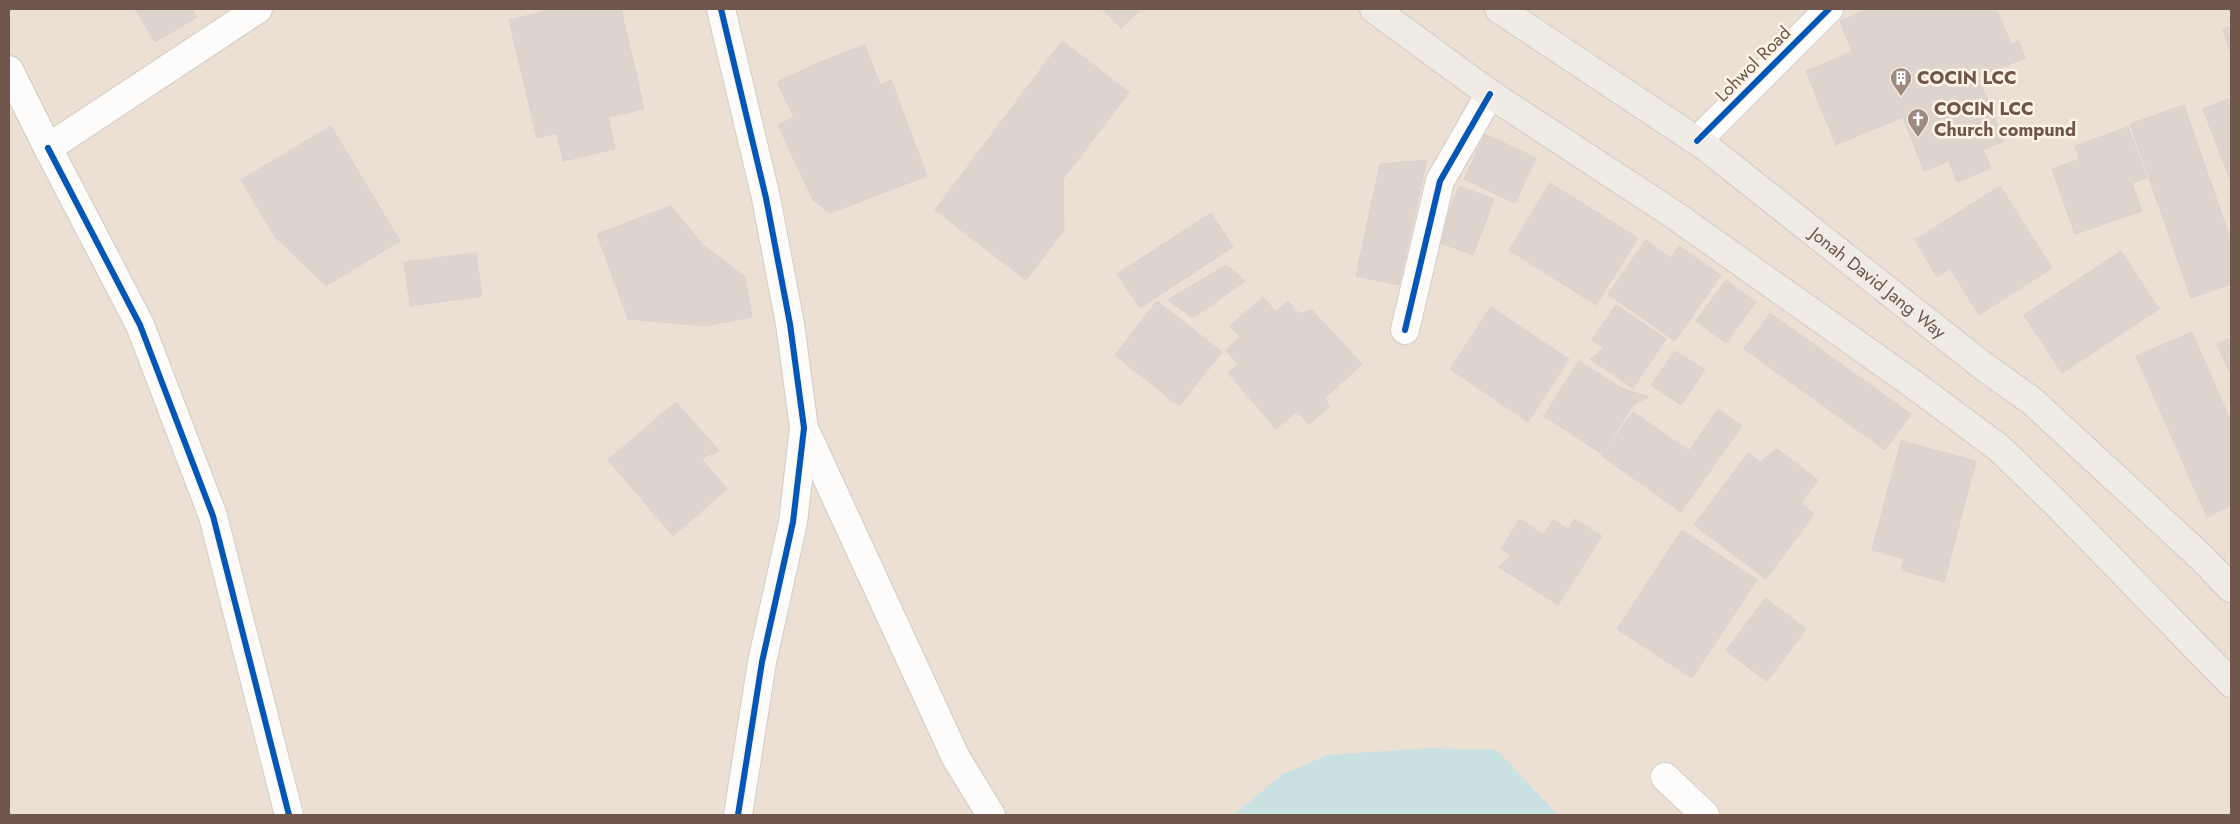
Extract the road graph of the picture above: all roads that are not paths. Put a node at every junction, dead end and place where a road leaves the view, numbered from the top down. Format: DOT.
graph roads {
  1 [pos="258,9"];
  2 [pos="721,9"];
  3 [pos="1374,9"];
  4 [pos="1499,9"];
  5 [pos="1829,9"];
  6 [pos="9,70"];
  7 [pos="1490,94"];
  8 [pos="1697,141"];
  9 [pos="48,148"];
  10 [pos="1405,330"];
  11 [pos="804,428"];
  12 [pos="2231,588"];
  13 [pos="2231,683"];
  14 [pos="1665,777"];
  15 [pos="289,815"];
  16 [pos="738,815"];
  17 [pos="991,815"];
  18 [pos="1705,815"];
  1 -- 9 [label="street"];
  2 -- 11 [label="street"];
  3 -- 7 [label="main road"];
  4 -- 8 [label="main road, Jonah David Jang Way"];
  5 -- 8 [label="street, Lohwol Road"];
  6 -- 9 [label="street"];
  7 -- 10 [label="street"];
  7 -- 13 [label="main road"];
  8 -- 12 [label="main road, Jonah David Jang Way"];
  9 -- 15 [label="street"];
  11 -- 16 [label="street"];
  11 -- 17 [label="street"];
  14 -- 18 [label="street"];
}
